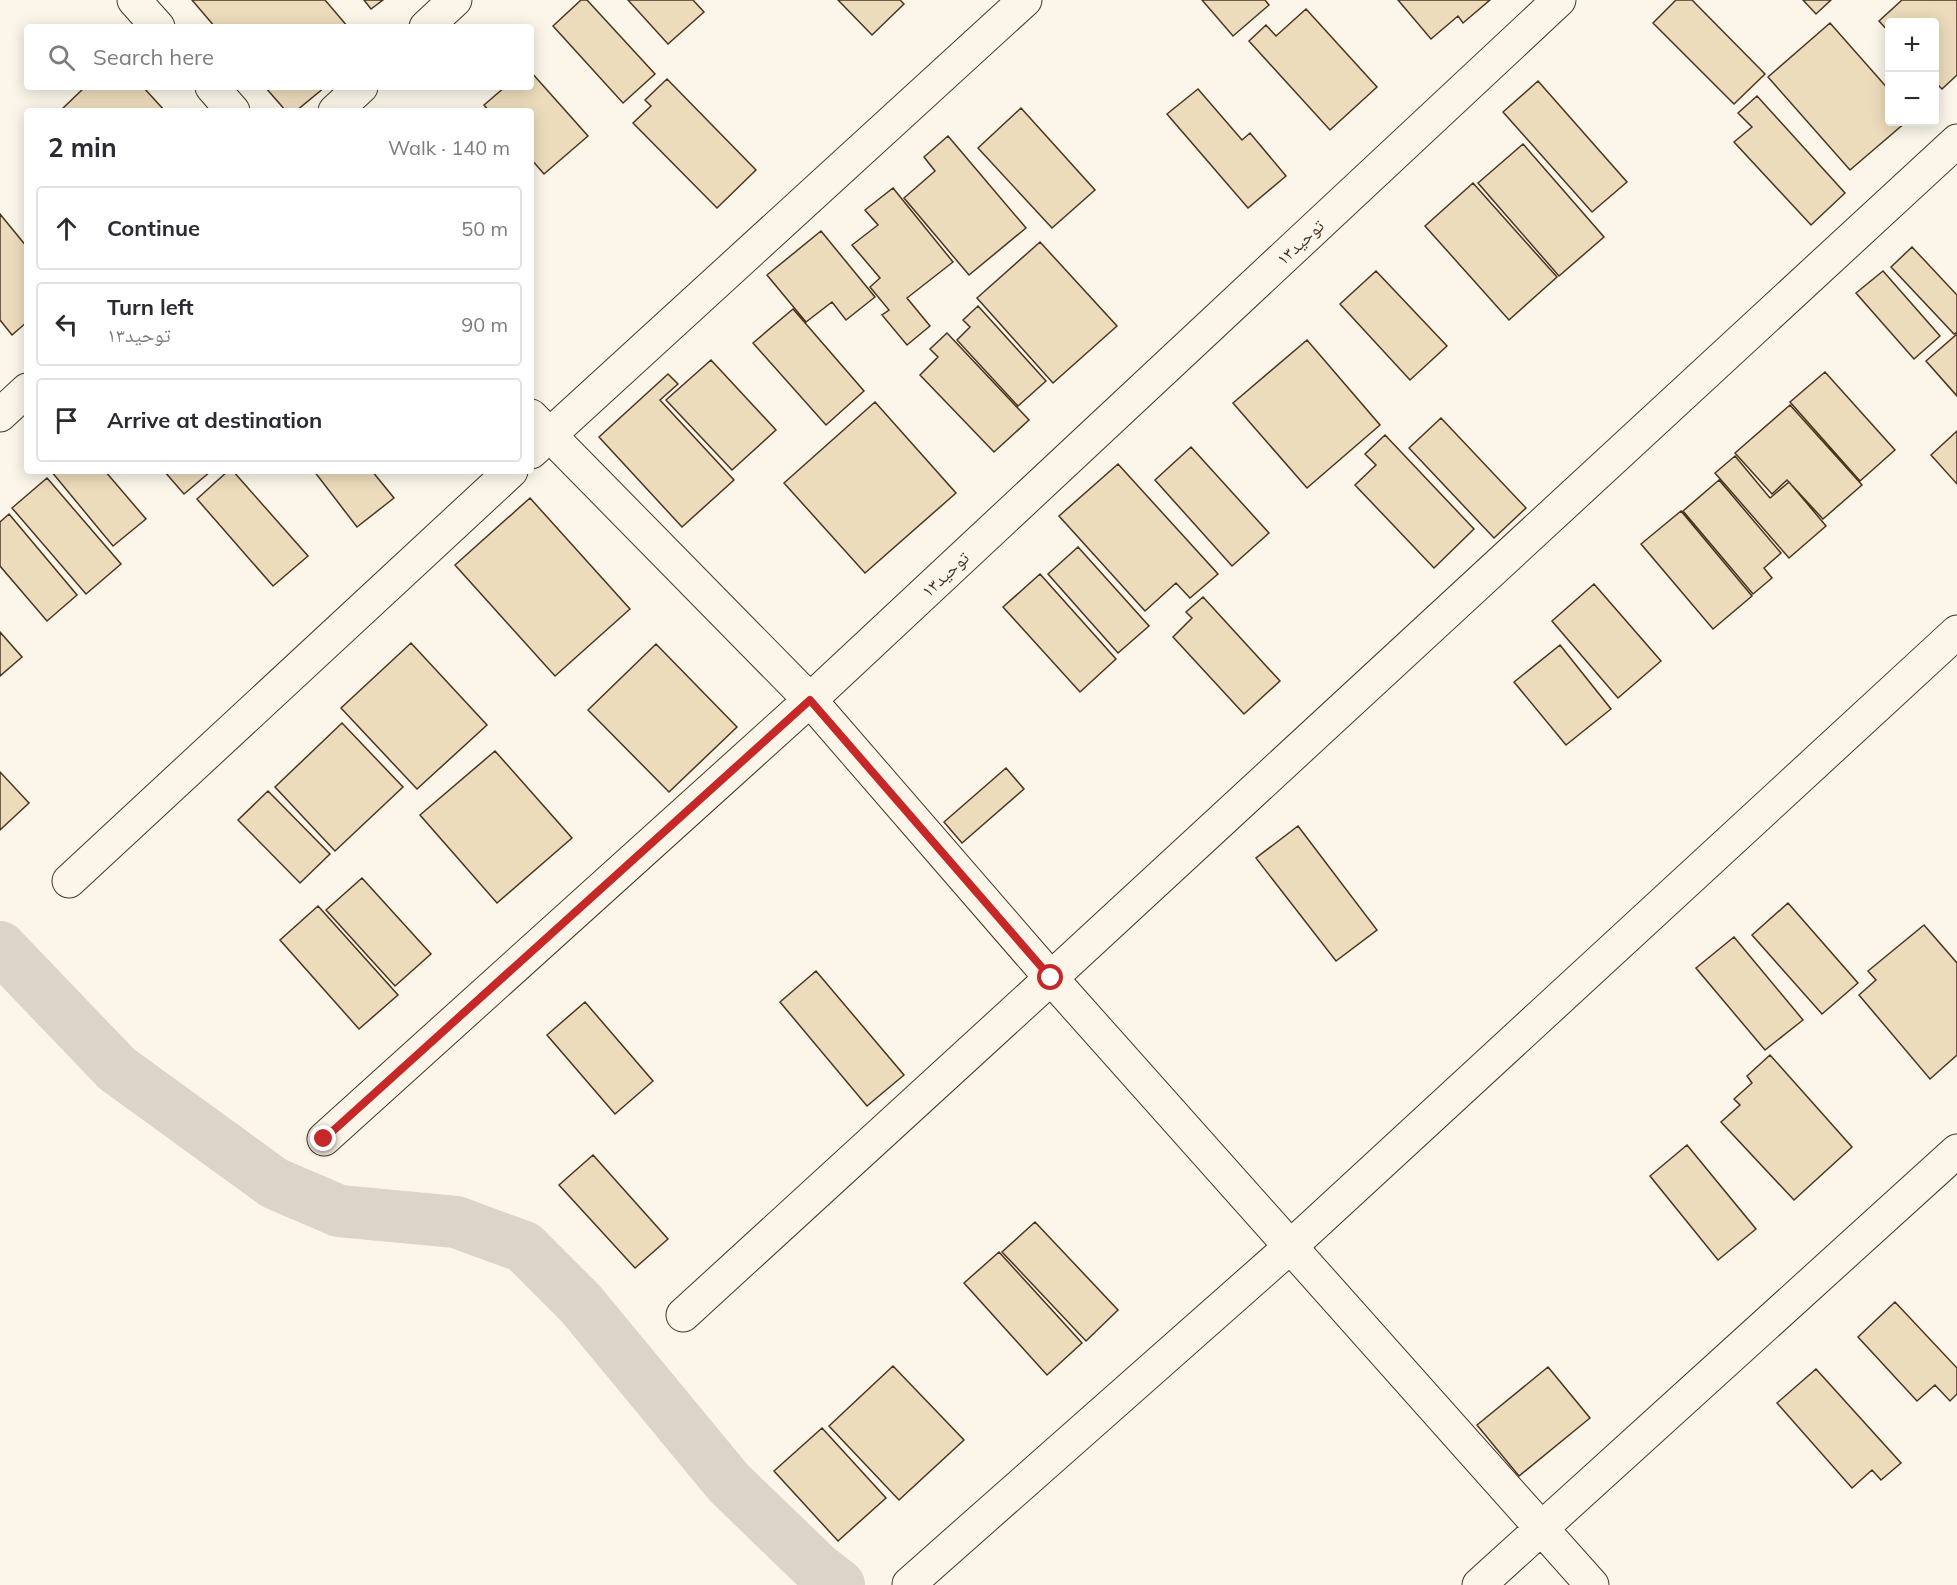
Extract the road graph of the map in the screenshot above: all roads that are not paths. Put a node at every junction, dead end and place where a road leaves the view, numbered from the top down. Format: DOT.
graph roads {
  1 [pos="134,0"];
  2 [pos="455,0"];
  3 [pos="1025,0"];
  4 [pos="1559,0"];
  5 [pos="155,24"];
  6 [pos="429,24"];
  7 [pos="215,90"];
  8 [pos="358,90"];
  9 [pos="230,108"];
  10 [pos="338,108"];
  11 [pos="1957,141"];
  12 [pos="24,393"];
  13 [pos="0,415"];
  14 [pos="537,434"];
  15 [pos="508,474"];
  16 [pos="1957,632"];
  17 [pos="810,700"];
  18 [pos="69,880"];
  19 [pos="1051,978"];
  20 [pos="324,1139"];
  21 [pos="1957,1151"];
  22 [pos="1290,1247"];
  23 [pos="683,1315"];
  24 [pos="1542,1530"];
  25 [pos="909,1584"];
  26 [pos="1479,1585"];
  27 [pos="1592,1585"];
  1 -- 5 [label="street"];
  2 -- 6 [label="street"];
  3 -- 14 [label="street"];
  4 -- 17 [label="street, توحید۱۳"];
  7 -- 9 [label="street"];
  8 -- 10 [label="street"];
  11 -- 19 [label="street"];
  12 -- 13 [label="street"];
  14 -- 17 [label="street"];
  15 -- 18 [label="street"];
  16 -- 22 [label="street"];
  17 -- 19 [label="street"];
  17 -- 20 [label="street, توحید۱۳"];
  19 -- 22 [label="street"];
  19 -- 23 [label="street"];
  21 -- 24 [label="street"];
  22 -- 24 [label="street"];
  22 -- 25 [label="street"];
  24 -- 26 [label="street"];
  24 -- 27 [label="street"];
}
